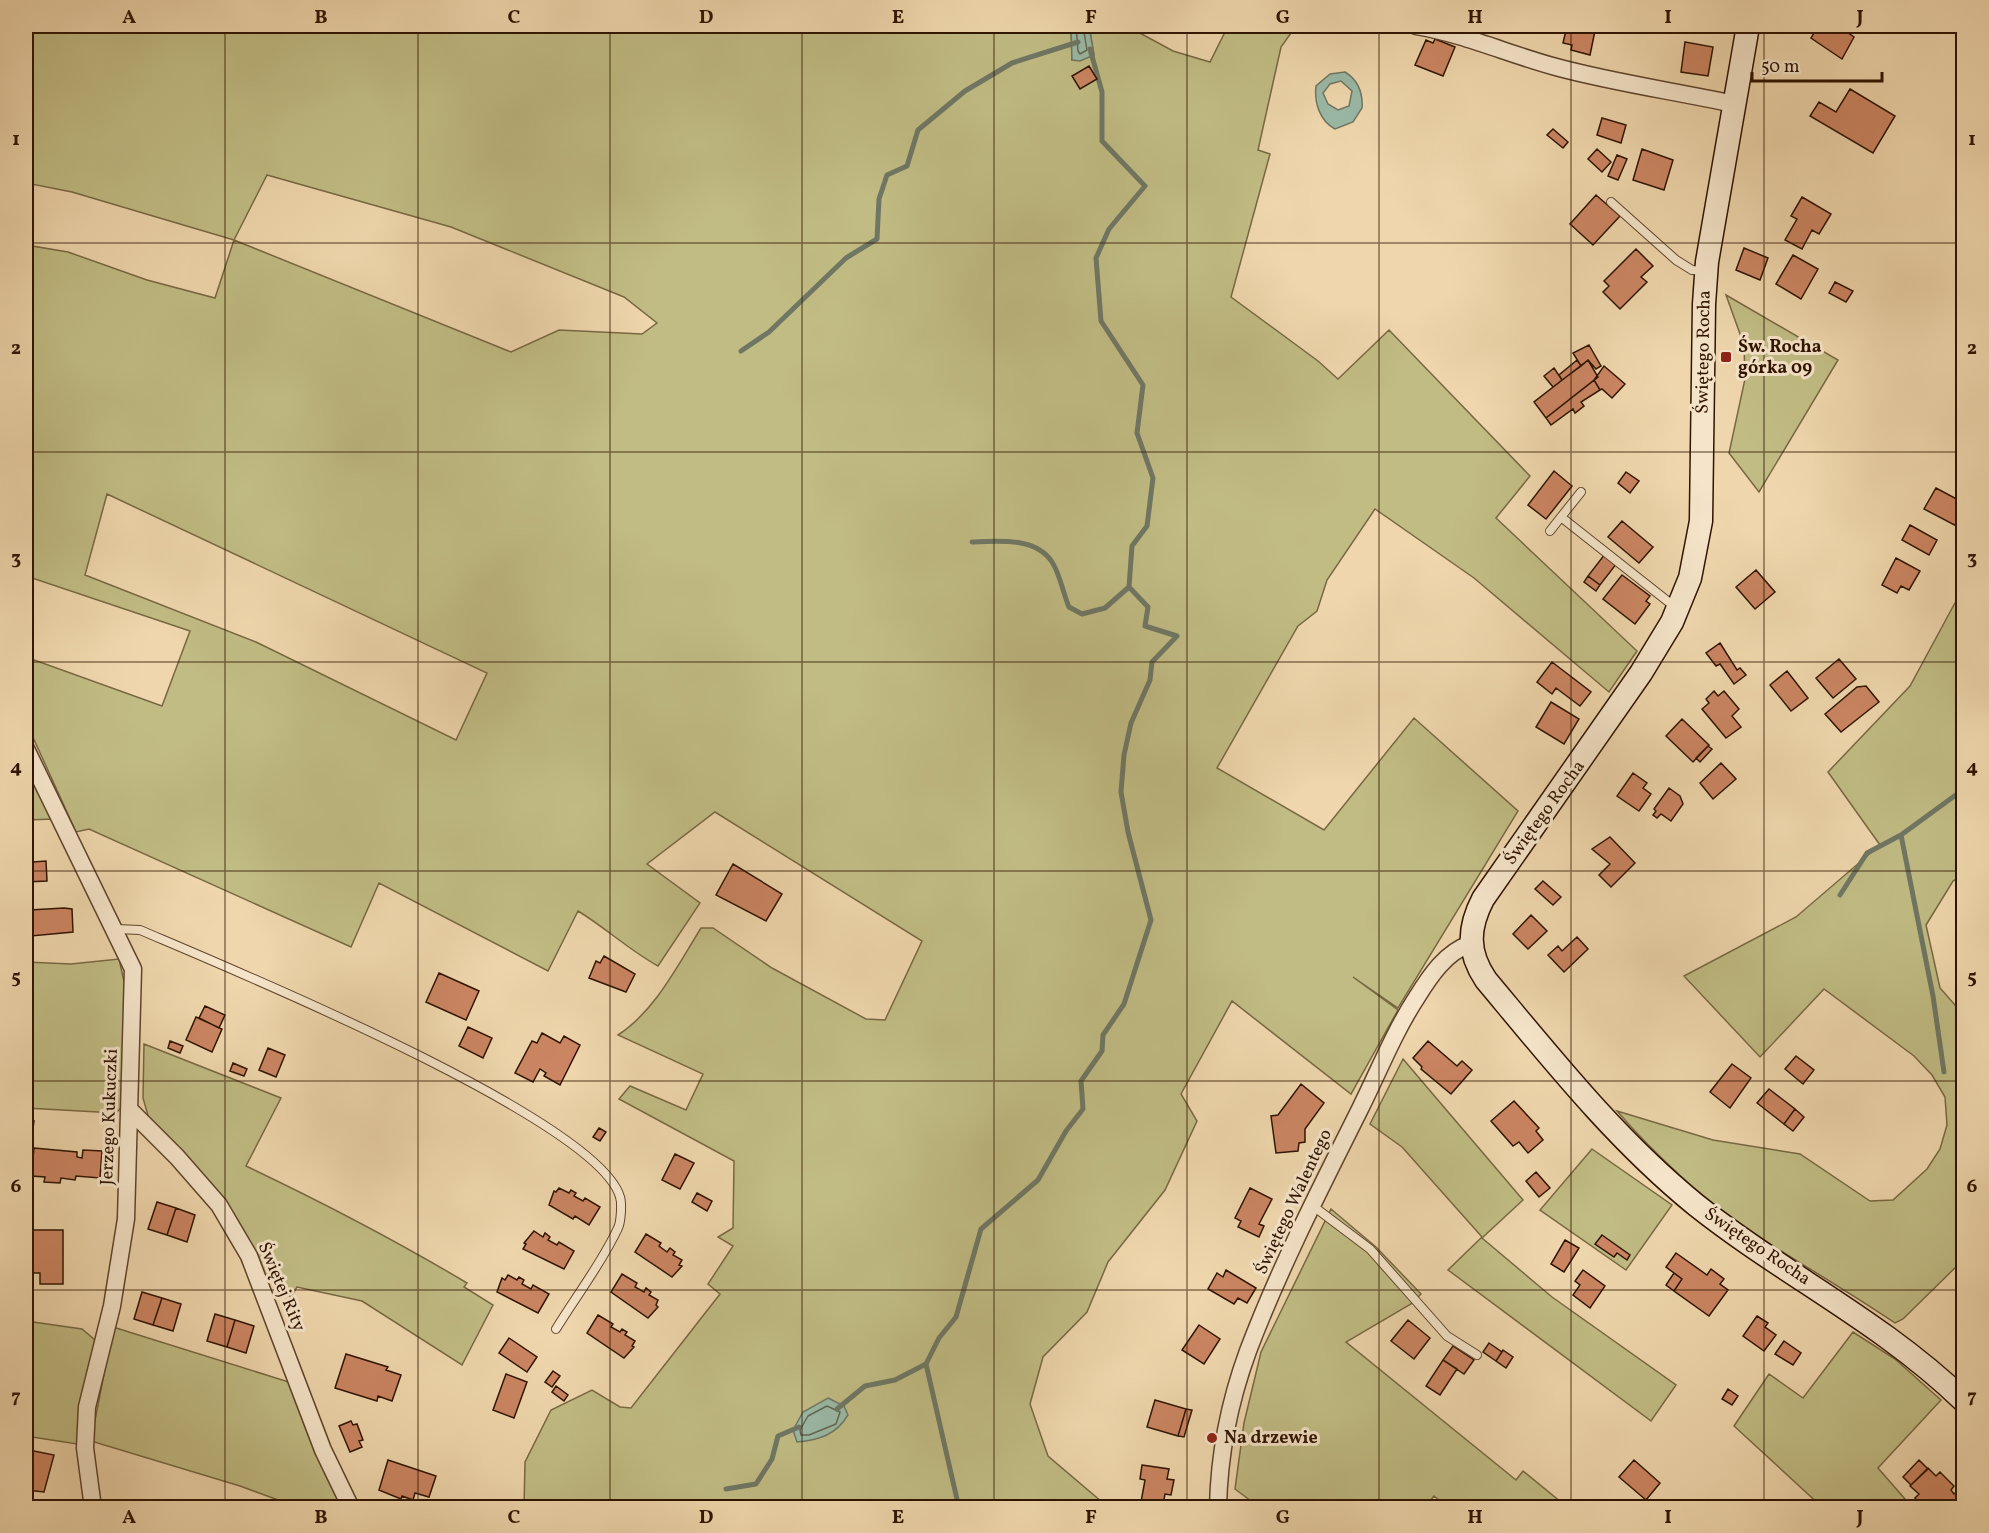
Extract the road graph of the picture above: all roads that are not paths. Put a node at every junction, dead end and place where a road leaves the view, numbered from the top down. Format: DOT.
graph roads {
  1 [pos="1416,26"];
  2 [pos="1748,26"];
  3 [pos="1734,104"];
  4 [pos="1611,202"];
  5 [pos="1707,271"];
  6 [pos="1581,492"];
  7 [pos="1561,517"];
  8 [pos="1550,531"];
  9 [pos="1678,609"];
  10 [pos="26,749"];
  11 [pos="116,929"];
  12 [pos="1470,944"];
  13 [pos="130,1110"];
  14 [pos="1313,1206"];
  15 [pos="556,1329"];
  16 [pos="1477,1355"];
  17 [pos="1964,1401"];
  18 [pos="93,1508"];
  19 [pos="351,1508"];
  20 [pos="1218,1508"];
  1 -- 3 [label="street"];
  2 -- 3 [label="street, Świętego Rocha"];
  3 -- 5 [label="street, Świętego Rocha"];
  4 -- 5 [label="lane"];
  5 -- 9 [label="street, Świętego Rocha"];
  6 -- 7 [label="lane"];
  7 -- 8 [label="lane"];
  7 -- 9 [label="lane"];
  9 -- 12 [label="street, Świętego Rocha"];
  10 -- 11 [label="street, Jerzego Kukuczki"];
  11 -- 13 [label="street, Jerzego Kukuczki"];
  11 -- 15 [label="lane"];
  12 -- 14 [label="street, Świętego Walentego"];
  12 -- 17 [label="street, Świętego Rocha"];
  13 -- 18 [label="street, Jerzego Kukuczki"];
  13 -- 19 [label="street, Świętej Rity"];
  14 -- 16 [label="lane"];
  14 -- 20 [label="street, Świętego Walentego"];
}
